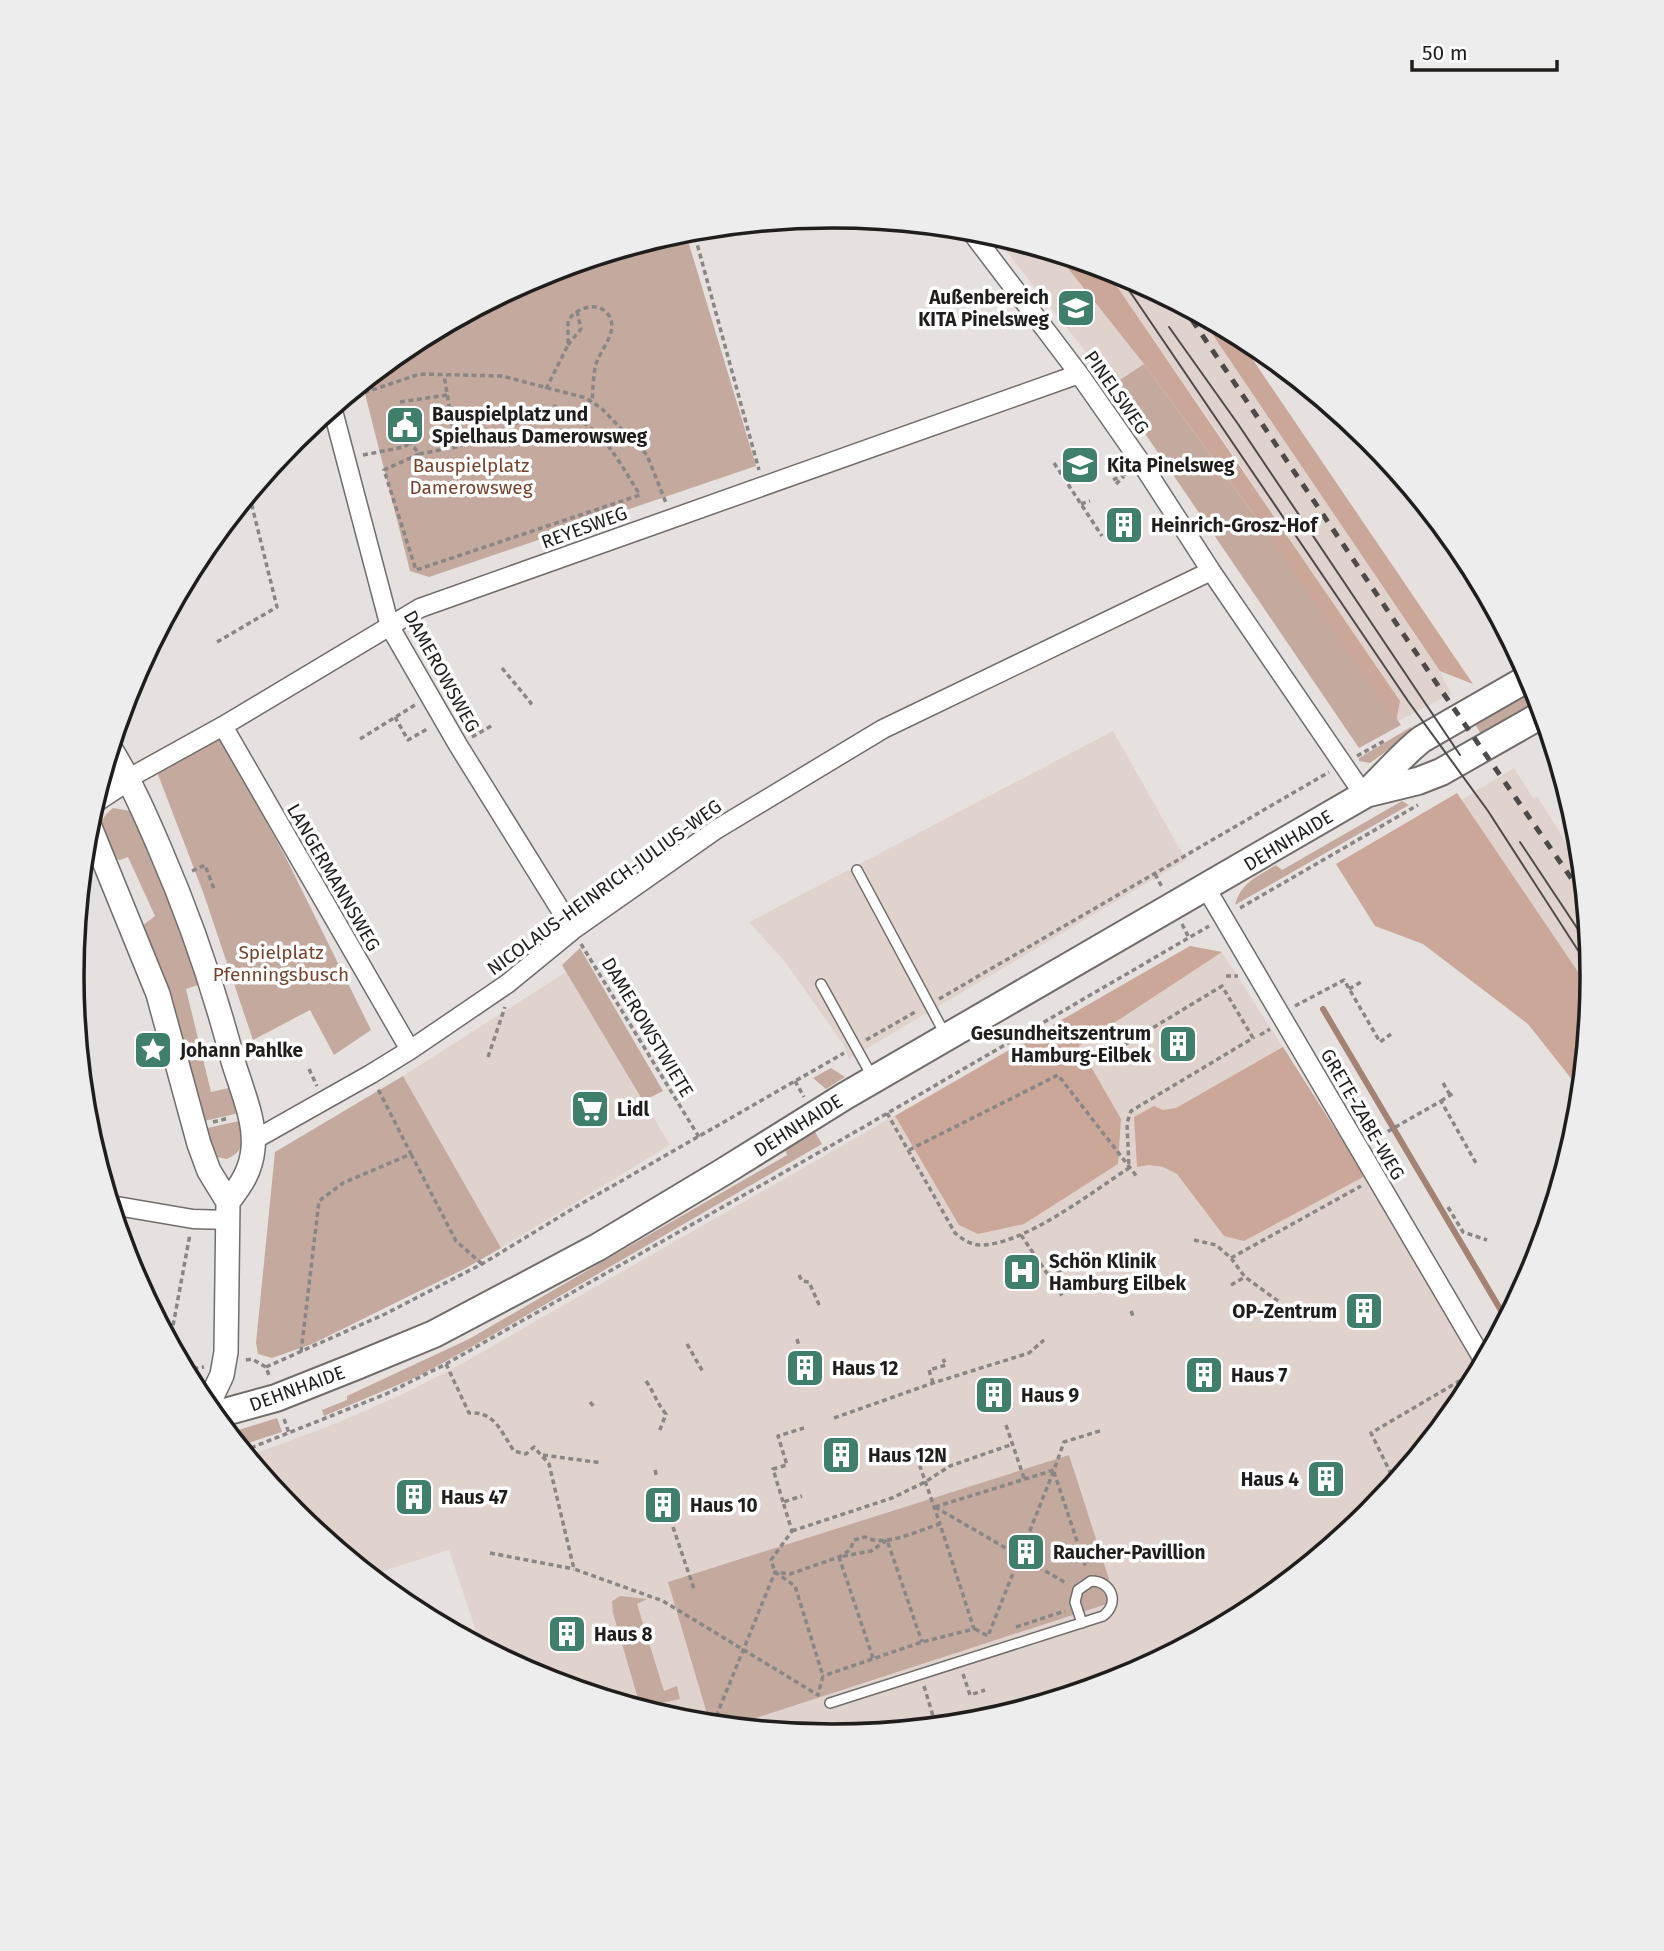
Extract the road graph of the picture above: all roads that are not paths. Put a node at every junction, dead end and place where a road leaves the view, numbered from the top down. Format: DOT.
graph roads {
  1 [pos="979,242"];
  2 [pos="1079,374"];
  3 [pos="335,417"];
  4 [pos="1212,571"];
  5 [pos="390,627"];
  6 [pos="1520,683"];
  7 [pos="1534,719"];
  8 [pos="223,726"];
  9 [pos="117,758"];
  10 [pos="129,778"];
  11 [pos="107,793"];
  12 [pos="1364,795"];
  13 [pos="96,842"];
  14 [pos="857,870"];
  15 [pos="1206,888"];
  16 [pos="573,930"];
  17 [pos="821,984"];
  18 [pos="947,1037"];
  19 [pos="410,1050"];
  20 [pos="874,1080"];
  21 [pos="254,1139"];
  22 [pos="121,1207"];
  23 [pos="229,1211"];
  24 [pos="1475,1357"];
  25 [pos="213,1396"];
  26 [pos="225,1412"];
  27 [pos="1082,1623"];
  28 [pos="830,1703"];
  1 -- 2 [label="street, PINELSWEG"];
  2 -- 4 [label="street, PINELSWEG"];
  2 -- 5 [label="street, REYESWEG"];
  3 -- 5 [label="street, DAMEROWSWEG"];
  4 -- 12 [label="street, PINELSWEG"];
  4 -- 16 [label="street, NICOLAUS-HEINRICH-JULIUS-WEG"];
  5 -- 8 [label="street, REYESWEG"];
  5 -- 16 [label="street, DAMEROWSWEG"];
  6 -- 12 [label="main road, DEHNHAIDE"];
  7 -- 12 [label="main road, DEHNHAIDE"];
  8 -- 10 [label="street, REYESWEG"];
  8 -- 19 [label="street, LANGERMANNSWEG"];
  9 -- 10 [label="street"];
  10 -- 11 [label="street"];
  10 -- 21 [label="street"];
  12 -- 15 [label="main road, DEHNHAIDE"];
  13 -- 23 [label="street"];
  14 -- 18 [label="lane"];
  15 -- 18 [label="main road, DEHNHAIDE"];
  15 -- 24 [label="street, GRETE-ZABE-WEG"];
  16 -- 19 [label="street, NICOLAUS-HEINRICH-JULIUS-WEG"];
  17 -- 20 [label="lane"];
  18 -- 20 [label="main road, DEHNHAIDE"];
  19 -- 21 [label="street, NICOLAUS-HEINRICH-JULIUS-WEG"];
  20 -- 26 [label="main road, DEHNHAIDE"];
  21 -- 23 [label="street"];
  22 -- 23 [label="street"];
  23 -- 25 [label="street"];
  27 -- 27 [label="lane"];
  27 -- 28 [label="lane"];
}
